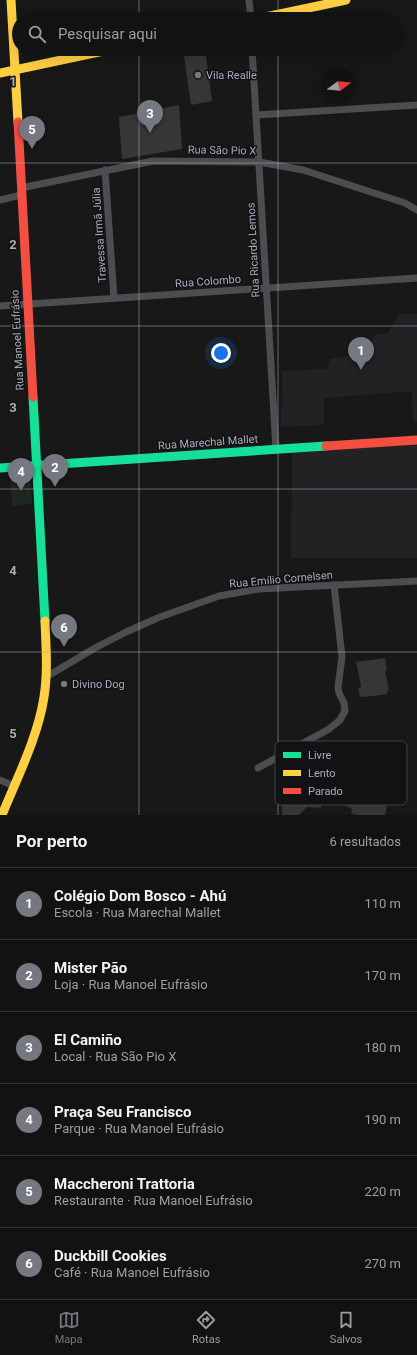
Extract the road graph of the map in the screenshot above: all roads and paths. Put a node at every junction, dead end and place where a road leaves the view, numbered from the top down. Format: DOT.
graph roads {
  1 [pos="11,0"];
  2 [pos="250,0"];
  3 [pos="346,0"];
  4 [pos="251,12"];
  5 [pos="289,12"];
  6 [pos="12,18"];
  7 [pos="14,56"];
  8 [pos="80,56"];
  9 [pos="252,56"];
  10 [pos="15,70"];
  11 [pos="0,74"];
  12 [pos="417,105"];
  13 [pos="256,115"];
  14 [pos="259,162"];
  15 [pos="105,170"];
  16 [pos="21,191"];
  17 [pos="0,200"];
  18 [pos="417,210"];
  19 [pos="417,278"];
  20 [pos="267,288"];
  21 [pos="114,298"];
  22 [pos="27,304"];
  23 [pos="0,306"];
  24 [pos="417,440"];
  25 [pos="276,449"];
  26 [pos="36,465"];
  27 [pos="0,468"];
  28 [pos="417,580"];
  29 [pos="334,585"];
  30 [pos="46,678"];
  31 [pos="307,741"];
  32 [pos="275,759"];
  33 [pos="258,768"];
  34 [pos="0,780"];
  35 [pos="14,786"];
  36 [pos="2,815"];
  1 -- 6 [label="street, Rua Manoel Eufrásio"];
  2 -- 4 [label="street"];
  3 -- 5 [label="street"];
  7 -- 10 [label="street, Rua Manoel Eufrásio"];
  8 -- 10 [label="street"];
  9 -- 13 [label="street, Rua Ricardo Lemos"];
  10 -- 11 [label="street"];
  10 -- 16 [label="street, Rua Manoel Eufrásio"];
  12 -- 13 [label="street"];
  13 -- 14 [label="street, Rua Ricardo Lemos"];
  14 -- 15 [label="street, Rua São Pio X"];
  14 -- 18 [label="street, Rua São Pio X"];
  14 -- 20 [label="street, Rua Ricardo Lemos"];
  15 -- 16 [label="street, Rua São Pio X"];
  15 -- 21 [label="street, Travessa Irmã Júlia"];
  16 -- 17 [label="street, Rua São Pio X"];
  16 -- 22 [label="street, Rua Manoel Eufrásio"];
  19 -- 20 [label="street, Rua Colombo"];
  20 -- 21 [label="street, Rua Colombo"];
  20 -- 25 [label="street, Rua Ricardo Lemos"];
  21 -- 22 [label="street, Rua Colombo"];
  22 -- 23 [label="street, Rua Colombo"];
  22 -- 26 [label="street, Rua Manoel Eufrásio"];
  24 -- 25 [label="street, Rua Marechal Mallet"];
  25 -- 26 [label="street, Rua Marechal Mallet"];
  26 -- 27 [label="street, Rua Marechal Mallet"];
  26 -- 30 [label="street, Rua Manoel Eufrásio"];
  28 -- 29 [label="street, Rua Emílio Cornelsen"];
  29 -- 30 [label="street, Rua Emílio Cornelsen"];
  29 -- 31 [label="street"];
  30 -- 35 [label="street, Rua Manoel Eufrásio"];
  32 -- 33 [label="street"];
  34 -- 35 [label="street"];
  35 -- 36 [label="street, Rua Manoel Eufrásio"];
}
